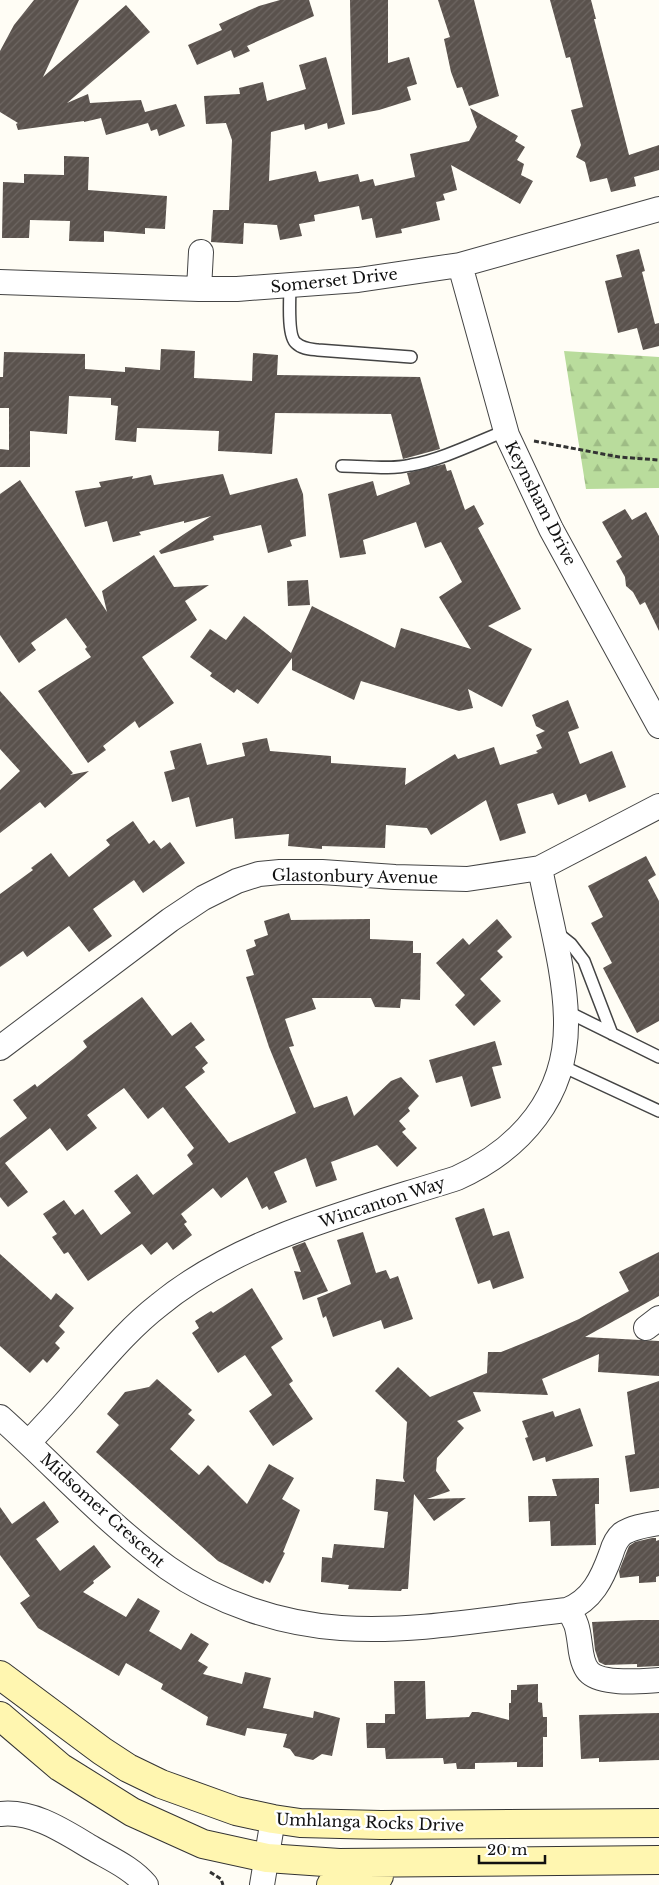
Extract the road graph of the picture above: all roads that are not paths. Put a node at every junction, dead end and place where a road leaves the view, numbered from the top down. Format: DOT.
graph roads {
  1 [pos="659,209"];
  2 [pos="200,252"];
  3 [pos="460,265"];
  4 [pos="0,282"];
  5 [pos="290,285"];
  6 [pos="199,289"];
  7 [pos="411,357"];
  8 [pos="506,433"];
  9 [pos="342,466"];
  10 [pos="659,726"];
  11 [pos="659,806"];
  12 [pos="540,868"];
  13 [pos="552,929"];
  14 [pos="566,1010"];
  15 [pos="612,1034"];
  16 [pos="0,1048"];
  17 [pos="659,1057"];
  18 [pos="560,1065"];
  19 [pos="659,1111"];
  20 [pos="0,1417"];
  21 [pos="29,1442"];
  22 [pos="659,1523"];
  23 [pos="567,1610"];
  24 [pos="0,1675"];
  25 [pos="659,1680"];
  26 [pos="0,1716"];
  27 [pos="0,1814"];
  28 [pos="273,1820"];
  29 [pos="659,1823"];
  30 [pos="266,1858"];
  31 [pos="659,1860"];
  32 [pos="454,1863"];
  33 [pos="146,1885"];
  34 [pos="262,1885"];
  35 [pos="331,1885"];
  1 -- 3 [label="street, Somerset Drive"];
  2 -- 6 [label="street"];
  3 -- 5 [label="street, Somerset Drive"];
  3 -- 8 [label="street, Keynsham Drive"];
  4 -- 6 [label="street, Somerset Drive"];
  5 -- 6 [label="street, Somerset Drive"];
  5 -- 7 [label="lane"];
  8 -- 9 [label="lane"];
  8 -- 10 [label="street, Keynsham Drive"];
  11 -- 12 [label="street, Glastonbury Avenue"];
  12 -- 13 [label="street, Wincanton Way"];
  12 -- 16 [label="street, Glastonbury Avenue"];
  13 -- 14 [label="street, Wincanton Way"];
  13 -- 15 [label="lane"];
  14 -- 15 [label="lane"];
  14 -- 18 [label="street, Wincanton Way"];
  15 -- 17 [label="lane"];
  18 -- 19 [label="lane"];
  18 -- 21 [label="street, Wincanton Way"];
  20 -- 21 [label="street, Midsomer Crescent"];
  21 -- 23 [label="street, Midsomer Crescent"];
  22 -- 23 [label="street"];
  23 -- 25 [label="street"];
  24 -- 28 [label="main road, Umhlanga Rocks Drive"];
  26 -- 30 [label="main road"];
  27 -- 33 [label="street"];
  28 -- 29 [label="main road, Umhlanga Rocks Drive"];
  28 -- 30 [label="street"];
  30 -- 32 [label="main road"];
  30 -- 34 [label="street"];
  31 -- 32 [label="main road"];
  32 -- 35 [label="main road"];
}
